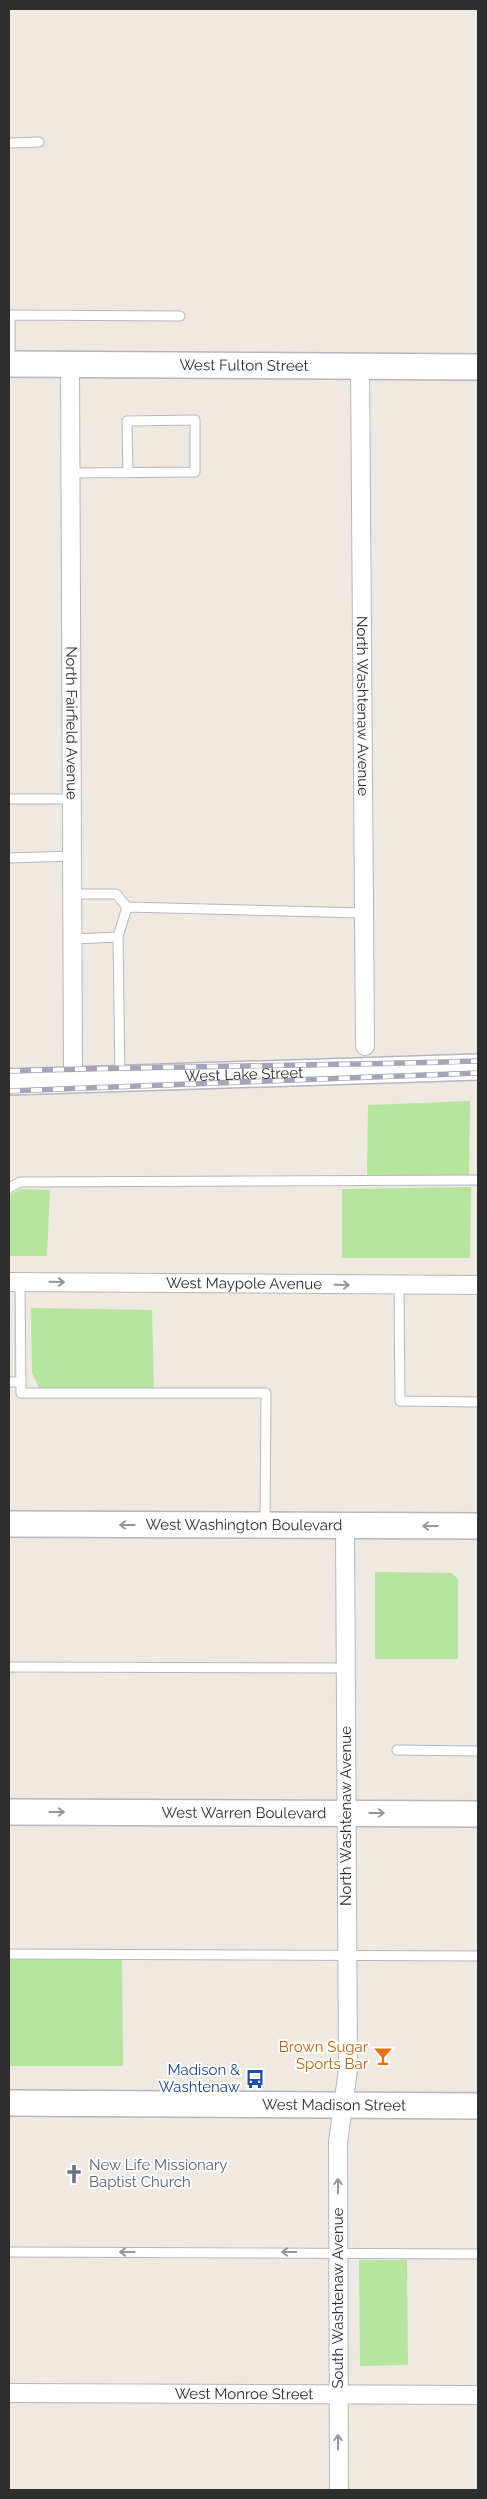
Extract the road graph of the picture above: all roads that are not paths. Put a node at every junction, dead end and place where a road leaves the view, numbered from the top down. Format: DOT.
graph roads {
  1 [pos="39,142"];
  2 [pos="9,143"];
  3 [pos="10,315"];
  4 [pos="180,316"];
  5 [pos="9,364"];
  6 [pos="70,365"];
  7 [pos="360,366"];
  8 [pos="478,367"];
  9 [pos="71,473"];
  10 [pos="128,473"];
  11 [pos="73,799"];
  12 [pos="9,800"];
  13 [pos="74,856"];
  14 [pos="9,858"];
  15 [pos="74,894"];
  16 [pos="127,907"];
  17 [pos="364,913"];
  18 [pos="118,937"];
  19 [pos="74,939"];
  20 [pos="478,1067"];
  21 [pos="366,1070"];
  22 [pos="120,1078"];
  23 [pos="73,1080"];
  24 [pos="9,1082"];
  25 [pos="478,1180"];
  26 [pos="9,1188"];
  27 [pos="15,1282"];
  28 [pos="399,1285"];
  29 [pos="478,1285"];
  30 [pos="9,1382"];
  31 [pos="21,1382"];
  32 [pos="478,1402"];
  33 [pos="9,1524"];
  34 [pos="265,1525"];
  35 [pos="345,1525"];
  36 [pos="478,1526"];
  37 [pos="9,1667"];
  38 [pos="346,1668"];
  39 [pos="397,1750"];
  40 [pos="478,1751"];
  41 [pos="9,1812"];
  42 [pos="346,1813"];
  43 [pos="478,1814"];
  44 [pos="9,1954"];
  45 [pos="347,1956"];
  46 [pos="478,1956"];
  47 [pos="9,2103"];
  48 [pos="343,2106"];
  49 [pos="478,2106"];
  50 [pos="9,2252"];
  51 [pos="338,2252"];
  52 [pos="478,2254"];
  53 [pos="9,2393"];
  54 [pos="338,2394"];
  55 [pos="478,2395"];
  56 [pos="339,2490"];
  1 -- 2 [label="lane"];
  3 -- 4 [label="lane"];
  3 -- 5 [label="lane"];
  5 -- 6 [label="street, West Fulton Street"];
  6 -- 7 [label="street, West Fulton Street"];
  6 -- 9 [label="street, North Fairfield Avenue"];
  7 -- 8 [label="street, West Fulton Street"];
  7 -- 17 [label="street, North Washtenaw Avenue"];
  9 -- 10 [label="lane"];
  9 -- 11 [label="street, North Fairfield Avenue"];
  10 -- 10 [label="lane"];
  11 -- 12 [label="lane"];
  11 -- 13 [label="street, North Fairfield Avenue"];
  13 -- 14 [label="lane"];
  13 -- 15 [label="street, North Fairfield Avenue"];
  15 -- 16 [label="lane"];
  15 -- 19 [label="street, North Fairfield Avenue"];
  16 -- 17 [label="lane"];
  16 -- 18 [label="lane"];
  17 -- 21 [label="street, North Washtenaw Avenue"];
  18 -- 19 [label="lane"];
  18 -- 22 [label="lane"];
  19 -- 23 [label="street, North Fairfield Avenue"];
  20 -- 21 [label="street, West Lake Street"];
  21 -- 22 [label="street, West Lake Street"];
  22 -- 23 [label="street, West Lake Street"];
  23 -- 24 [label="street, West Lake Street"];
  25 -- 26 [label="lane"];
  27 -- 28 [label="street, West Maypole Avenue, one-way"];
  27 -- 31 [label="lane"];
  28 -- 29 [label="street, West Maypole Avenue"];
  28 -- 32 [label="lane"];
  30 -- 31 [label="lane"];
  31 -- 34 [label="lane"];
  34 -- 33 [label="street, West Washington Boulevard, one-way"];
  34 -- 35 [label="street, West Washington Boulevard"];
  36 -- 35 [label="street, West Washington Boulevard, one-way"];
  35 -- 38 [label="street, North Washtenaw Avenue"];
  37 -- 38 [label="lane"];
  38 -- 42 [label="street, North Washtenaw Avenue"];
  39 -- 40 [label="lane"];
  41 -- 42 [label="street, West Warren Boulevard, one-way"];
  42 -- 43 [label="street, West Warren Boulevard, one-way"];
  42 -- 45 [label="street, North Washtenaw Avenue"];
  44 -- 45 [label="lane"];
  45 -- 46 [label="lane"];
  45 -- 48 [label="street, North Washtenaw Avenue"];
  47 -- 48 [label="street, West Madison Street"];
  48 -- 49 [label="street, West Madison Street"];
  51 -- 48 [label="street, South Washtenaw Avenue, one-way"];
  51 -- 50 [label="lane, one-way"];
  51 -- 52 [label="lane"];
  51 -- 54 [label="street, South Washtenaw Avenue"];
  53 -- 54 [label="street, West Monroe Street"];
  54 -- 55 [label="street, West Monroe Street"];
  56 -- 54 [label="street, South Washtenaw Avenue, one-way"];
}
